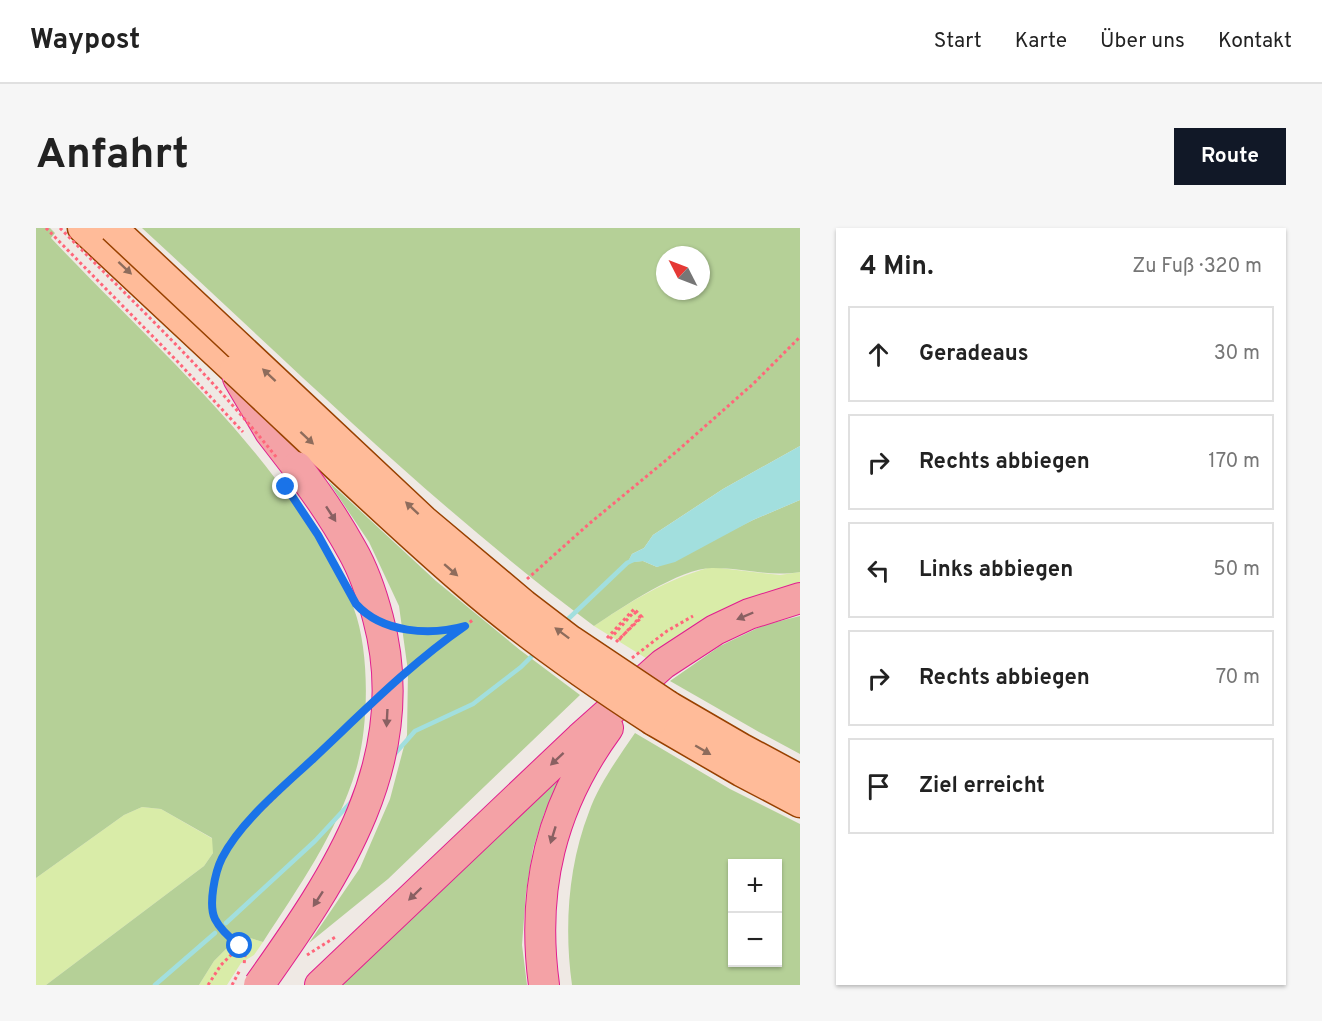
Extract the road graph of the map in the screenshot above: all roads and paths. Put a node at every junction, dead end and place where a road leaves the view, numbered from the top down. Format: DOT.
graph roads {
  1 [pos="46,228"];
  2 [pos="60,228"];
  3 [pos="82,228"];
  4 [pos="113,228"];
  5 [pos="800,337"];
  6 [pos="234,370"];
  7 [pos="249,439"];
  8 [pos="283,465"];
  9 [pos="522,583"];
  10 [pos="800,598"];
  11 [pos="481,614"];
  12 [pos="465,626"];
  13 [pos="399,627"];
  14 [pos="616,644"];
  15 [pos="663,664"];
  16 [pos="401,677"];
  17 [pos="370,705"];
  18 [pos="660,713"];
  19 [pos="800,779"];
  20 [pos="800,803"];
  21 [pos="345,930"];
  22 [pos="240,946"];
  23 [pos="301,958"];
  24 [pos="251,971"];
  25 [pos="208,985"];
  26 [pos="232,985"];
  27 [pos="320,985"];
  28 [pos="544,985"];
  1 -- 7 [label="path"];
  2 -- 8 [label="path, bridge"];
  3 -- 6 [label="main road, one-way"];
  18 -- 4 [label="main road, one-way, bridge"];
  5 -- 9 [label="path"];
  6 -- 18 [label="main road, one-way, bridge"];
  6 -- 24 [label="highway, one-way, bridge"];
  10 -- 15 [label="highway, one-way"];
  11 -- 12 [label="path"];
  12 -- 13 [label="path"];
  12 -- 16 [label="path"];
  14 -- 14 [label="path, bridge"];
  15 -- 27 [label="highway, one-way"];
  15 -- 28 [label="highway, one-way"];
  17 -- 22 [label="path"];
  18 -- 19 [label="main road"];
  18 -- 20 [label="main road, one-way"];
  21 -- 23 [label="path"];
  22 -- 24 [label="path"];
  22 -- 25 [label="path"];
  24 -- 26 [label="path"];
}
